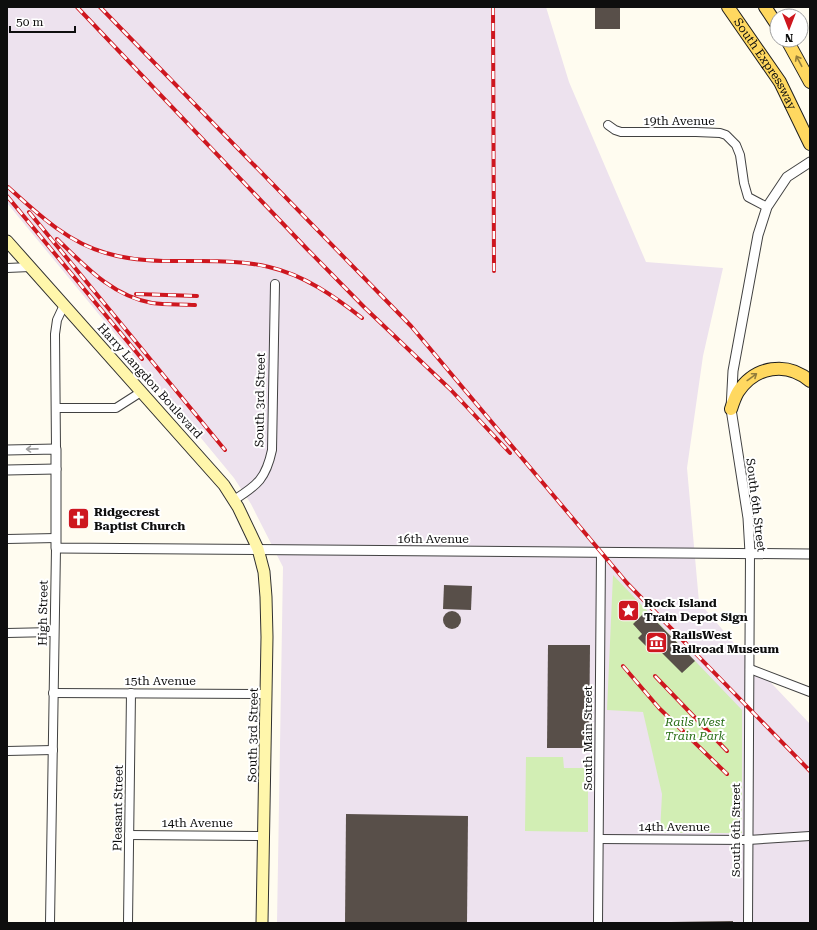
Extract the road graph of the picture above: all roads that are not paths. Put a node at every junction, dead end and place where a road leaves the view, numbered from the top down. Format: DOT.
graph roads {
  1 [pos="728,7"];
  2 [pos="791,48"];
  3 [pos="810,82"];
  4 [pos="608,125"];
  5 [pos="810,144"];
  6 [pos="810,162"];
  7 [pos="767,206"];
  8 [pos="7,241"];
  9 [pos="30,267"];
  10 [pos="7,268"];
  11 [pos="275,284"];
  12 [pos="64,305"];
  13 [pos="810,381"];
  14 [pos="141,392"];
  15 [pos="56,408"];
  16 [pos="731,409"];
  17 [pos="56,449"];
  18 [pos="7,450"];
  19 [pos="56,469"];
  20 [pos="7,470"];
  21 [pos="234,500"];
  22 [pos="7,538"];
  23 [pos="56,543"];
  24 [pos="258,549"];
  25 [pos="601,552"];
  26 [pos="750,552"];
  27 [pos="810,554"];
  28 [pos="7,632"];
  29 [pos="54,632"];
  30 [pos="750,669"];
  31 [pos="810,692"];
  32 [pos="53,693"];
  33 [pos="132,693"];
  34 [pos="266,694"];
  35 [pos="53,750"];
  36 [pos="7,751"];
  37 [pos="129,835"];
  38 [pos="264,836"];
  39 [pos="810,836"];
  40 [pos="599,839"];
  41 [pos="748,840"];
  42 [pos="50,923"];
  43 [pos="128,923"];
  44 [pos="262,923"];
  45 [pos="598,923"];
  46 [pos="748,923"];
  1 -- 5 [label="main road, South Expressway"];
  3 -- 2 [label="main road, one-way"];
  4 -- 7 [label="street, 19th Avenue"];
  6 -- 7 [label="street, South 6th Street"];
  7 -- 16 [label="street, South 6th Street"];
  8 -- 9 [label="main road, Harry Langdon Boulevard"];
  9 -- 10 [label="street"];
  9 -- 12 [label="main road, Harry Langdon Boulevard"];
  11 -- 21 [label="street, South 3rd Street"];
  12 -- 14 [label="main road, Harry Langdon Boulevard"];
  12 -- 15 [label="street, High Street"];
  16 -- 13 [label="main road, one-way"];
  14 -- 15 [label="street"];
  14 -- 21 [label="main road, Harry Langdon Boulevard"];
  15 -- 17 [label="street, High Street"];
  16 -- 26 [label="street, South 6th Street"];
  17 -- 18 [label="street, one-way"];
  17 -- 19 [label="street, High Street"];
  19 -- 20 [label="street"];
  19 -- 23 [label="street, High Street"];
  21 -- 24 [label="main road, Harry Langdon Boulevard"];
  22 -- 23 [label="street, 16th Avenue"];
  23 -- 24 [label="street, 16th Avenue"];
  23 -- 29 [label="street, High Street"];
  24 -- 25 [label="street, 16th Avenue"];
  24 -- 34 [label="main road, South 3rd Street"];
  25 -- 26 [label="street, 16th Avenue"];
  25 -- 40 [label="street, South Main Street"];
  26 -- 27 [label="street, 16th Avenue"];
  26 -- 30 [label="street, South 6th Street"];
  28 -- 29 [label="street"];
  29 -- 32 [label="street, High Street"];
  30 -- 31 [label="street"];
  30 -- 41 [label="street, South 6th Street"];
  32 -- 33 [label="street, 15th Avenue"];
  32 -- 35 [label="street, High Street"];
  33 -- 34 [label="street, 15th Avenue"];
  33 -- 37 [label="street, Pleasant Street"];
  34 -- 38 [label="main road, South 3rd Street"];
  35 -- 36 [label="street"];
  35 -- 42 [label="street, High Street"];
  37 -- 38 [label="street, 14th Avenue"];
  37 -- 43 [label="street, Pleasant Street"];
  38 -- 44 [label="main road, South 3rd Street"];
  39 -- 41 [label="street, 14th Avenue"];
  40 -- 41 [label="street, 14th Avenue"];
  40 -- 45 [label="street, South Main Street"];
  41 -- 46 [label="street, South 6th Street"];
}
